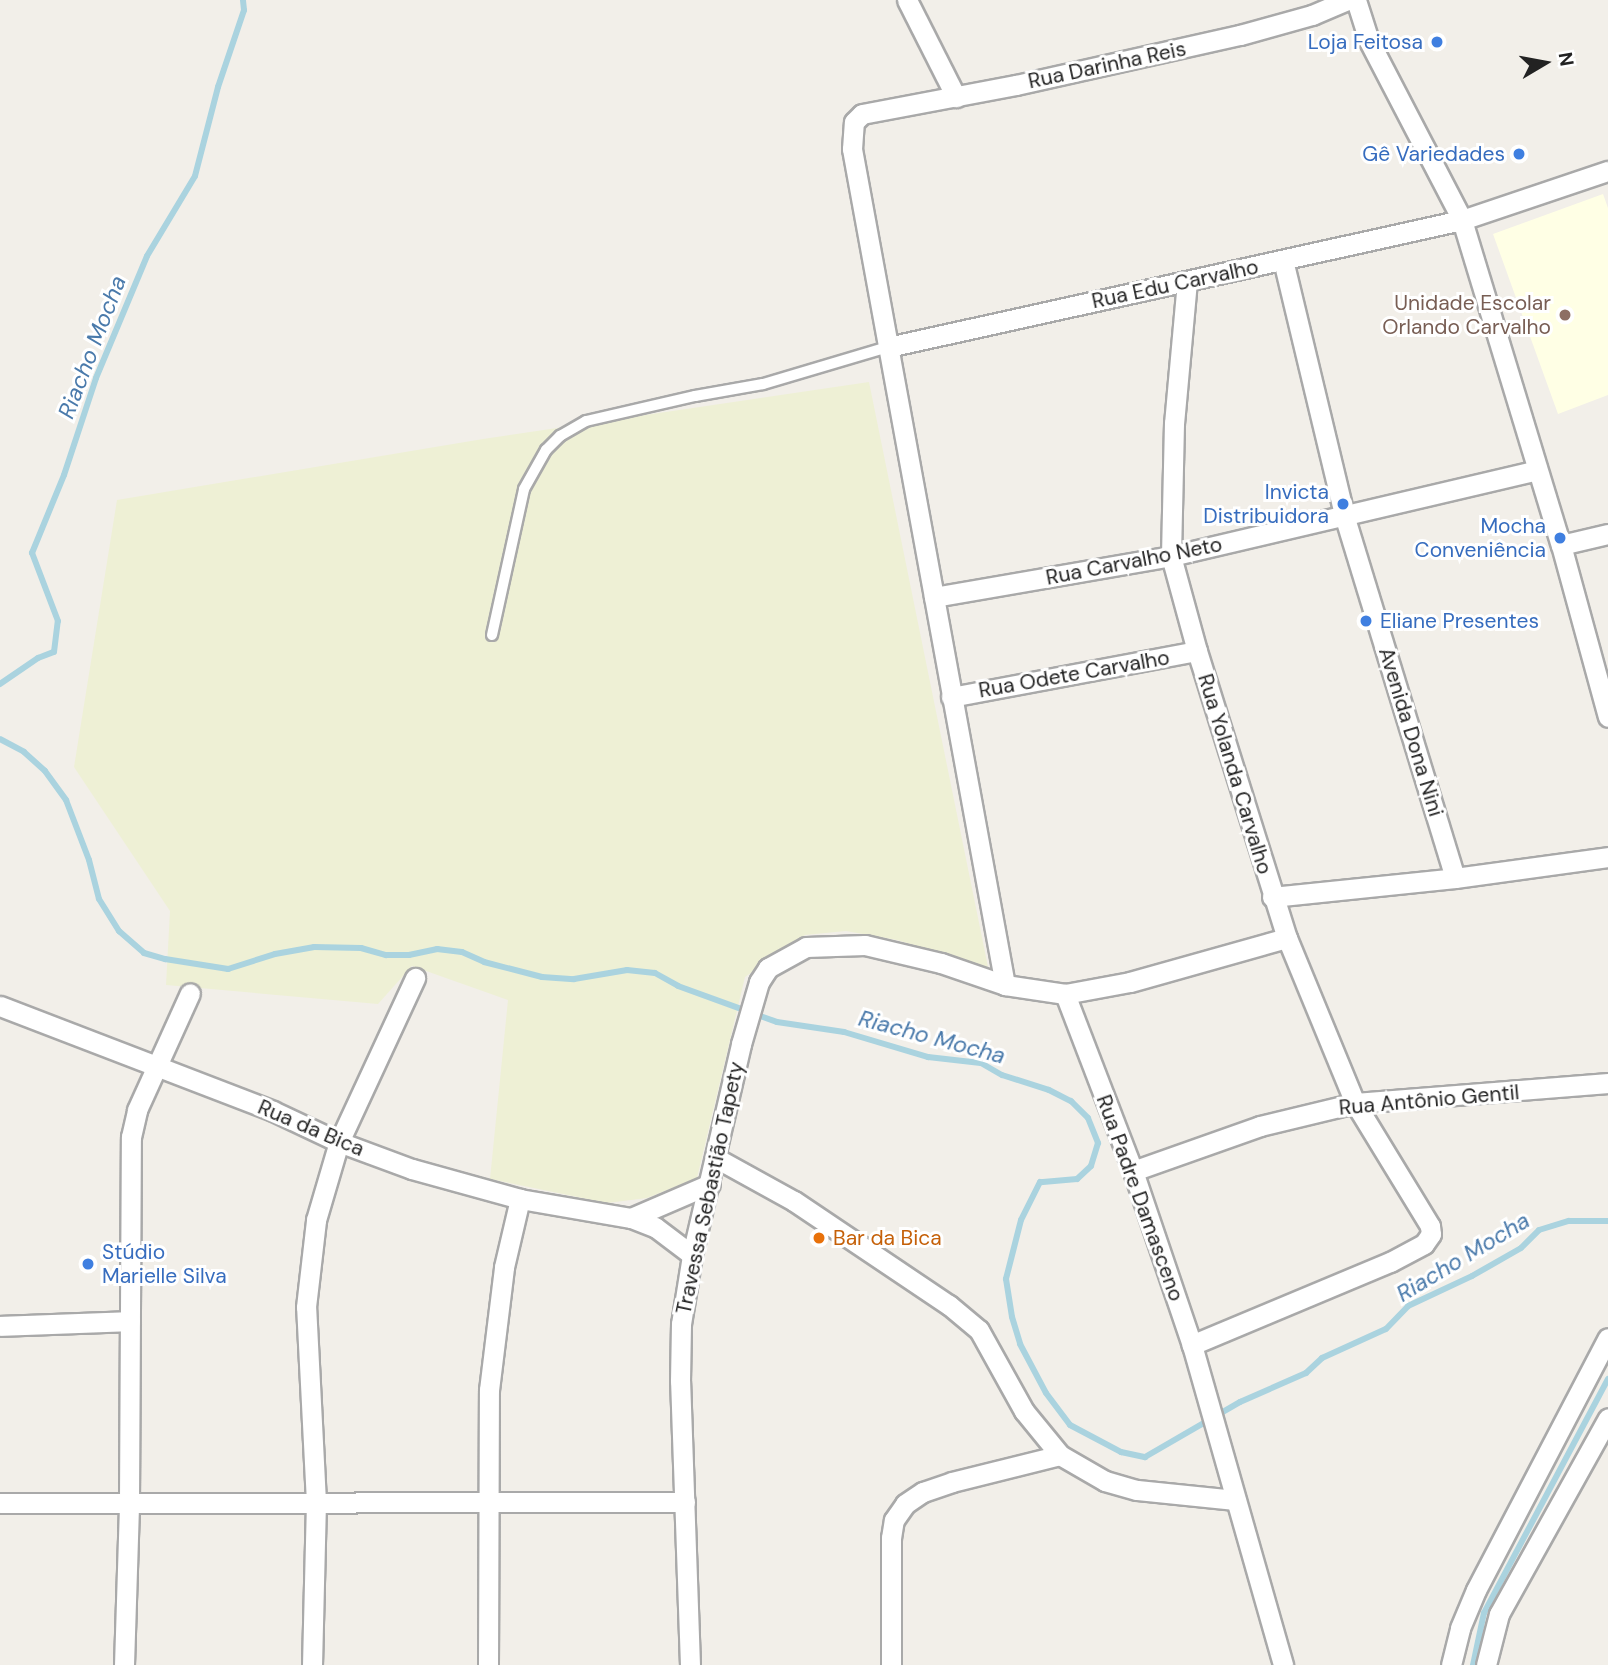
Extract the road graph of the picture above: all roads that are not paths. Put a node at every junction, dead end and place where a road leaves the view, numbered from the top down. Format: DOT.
graph roads {
  1 [pos="907,0"];
  2 [pos="1356,0"];
  3 [pos="1339,2"];
  4 [pos="1369,41"];
  5 [pos="956,97"];
  6 [pos="1608,171"];
  7 [pos="1462,220"];
  8 [pos="1283,260"];
  9 [pos="1187,281"];
  10 [pos="888,347"];
  11 [pos="1537,470"];
  12 [pos="1345,518"];
  13 [pos="1608,534"];
  14 [pos="1561,545"];
  15 [pos="1171,556"];
  16 [pos="934,597"];
  17 [pos="492,635"];
  18 [pos="1197,651"];
  19 [pos="951,697"];
  20 [pos="1608,716"];
  21 [pos="1608,857"];
  22 [pos="1455,878"];
  23 [pos="1272,897"];
  24 [pos="1287,938"];
  25 [pos="415,978"];
  26 [pos="1005,985"];
  27 [pos="190,993"];
  28 [pos="1065,994"];
  29 [pos="0,1006"];
  30 [pos="157,1066"];
  31 [pos="1608,1083"];
  32 [pos="1354,1103"];
  33 [pos="339,1142"];
  34 [pos="716,1158"];
  35 [pos="1133,1171"];
  36 [pos="709,1184"];
  37 [pos="520,1199"];
  38 [pos="631,1218"];
  39 [pos="692,1255"];
  40 [pos="130,1321"];
  41 [pos="0,1326"];
  42 [pos="1608,1338"];
  43 [pos="1192,1345"];
  44 [pos="1608,1418"];
  45 [pos="1060,1455"];
  46 [pos="1235,1500"];
  47 [pos="129,1502"];
  48 [pos="316,1502"];
  49 [pos="685,1502"];
  50 [pos="0,1503"];
  51 [pos="486,1504"];
  52 [pos="124,1665"];
  53 [pos="312,1665"];
  54 [pos="488,1665"];
  55 [pos="690,1665"];
  56 [pos="891,1665"];
  57 [pos="1283,1665"];
  58 [pos="1451,1665"];
  59 [pos="1486,1665"];
  1 -- 5 [label="street"];
  2 -- 4 [label="street"];
  3 -- 4 [label="street"];
  3 -- 5 [label="street, Rua Darinha Reis"];
  4 -- 7 [label="street"];
  5 -- 10 [label="street, Rua Darinha Reis"];
  6 -- 7 [label="street, Rua Edu Carvalho"];
  7 -- 8 [label="street, Rua Edu Carvalho"];
  7 -- 11 [label="street"];
  8 -- 9 [label="street, Rua Edu Carvalho"];
  8 -- 12 [label="street, Avenida Dona Nini"];
  9 -- 10 [label="street, Rua Edu Carvalho"];
  9 -- 15 [label="street, Rua Yolanda Carvalho"];
  10 -- 16 [label="street"];
  10 -- 17 [label="lane"];
  11 -- 12 [label="street, Rua Carvalho Neto"];
  11 -- 14 [label="street"];
  12 -- 15 [label="street, Rua Carvalho Neto"];
  12 -- 22 [label="street, Avenida Dona Nini"];
  13 -- 14 [label="street"];
  14 -- 20 [label="street"];
  15 -- 16 [label="street, Rua Carvalho Neto"];
  15 -- 18 [label="street, Rua Yolanda Carvalho"];
  16 -- 19 [label="street"];
  18 -- 19 [label="street, Rua Odete Carvalho"];
  18 -- 23 [label="street, Rua Yolanda Carvalho"];
  19 -- 26 [label="street"];
  21 -- 22 [label="street"];
  22 -- 23 [label="street"];
  23 -- 24 [label="street, Rua Yolanda Carvalho"];
  24 -- 28 [label="street"];
  24 -- 32 [label="street, Rua Yolanda Carvalho"];
  25 -- 33 [label="street"];
  26 -- 28 [label="street"];
  26 -- 34 [label="street, Travessa Sebastião Tapety"];
  27 -- 30 [label="street"];
  28 -- 35 [label="street, Rua Padre Damasceno"];
  29 -- 30 [label="street, Rua da Bica"];
  30 -- 33 [label="street, Rua da Bica"];
  30 -- 40 [label="street"];
  31 -- 32 [label="street, Rua Antônio Gentil"];
  32 -- 35 [label="street, Rua Antônio Gentil"];
  32 -- 43 [label="street, Rua Yolanda Carvalho"];
  33 -- 37 [label="street, Rua da Bica"];
  33 -- 48 [label="street"];
  34 -- 36 [label="street, Travessa Sebastião Tapety"];
  34 -- 45 [label="street"];
  35 -- 43 [label="street, Rua Padre Damasceno"];
  36 -- 38 [label="street"];
  36 -- 39 [label="street, Travessa Sebastião Tapety"];
  37 -- 38 [label="street, Rua da Bica"];
  37 -- 51 [label="street"];
  38 -- 39 [label="street, Rua da Bica"];
  39 -- 49 [label="street, Travessa Sebastião Tapety"];
  40 -- 41 [label="street"];
  40 -- 47 [label="street"];
  42 -- 58 [label="street"];
  43 -- 46 [label="street, Rua Padre Damasceno"];
  44 -- 59 [label="street"];
  45 -- 46 [label="street"];
  45 -- 56 [label="street"];
  46 -- 57 [label="street"];
  47 -- 48 [label="street"];
  47 -- 50 [label="street"];
  47 -- 52 [label="street"];
  48 -- 51 [label="street"];
  48 -- 53 [label="street"];
  49 -- 51 [label="street"];
  49 -- 55 [label="street, Travessa Sebastião Tapety"];
  51 -- 54 [label="street"];
}
